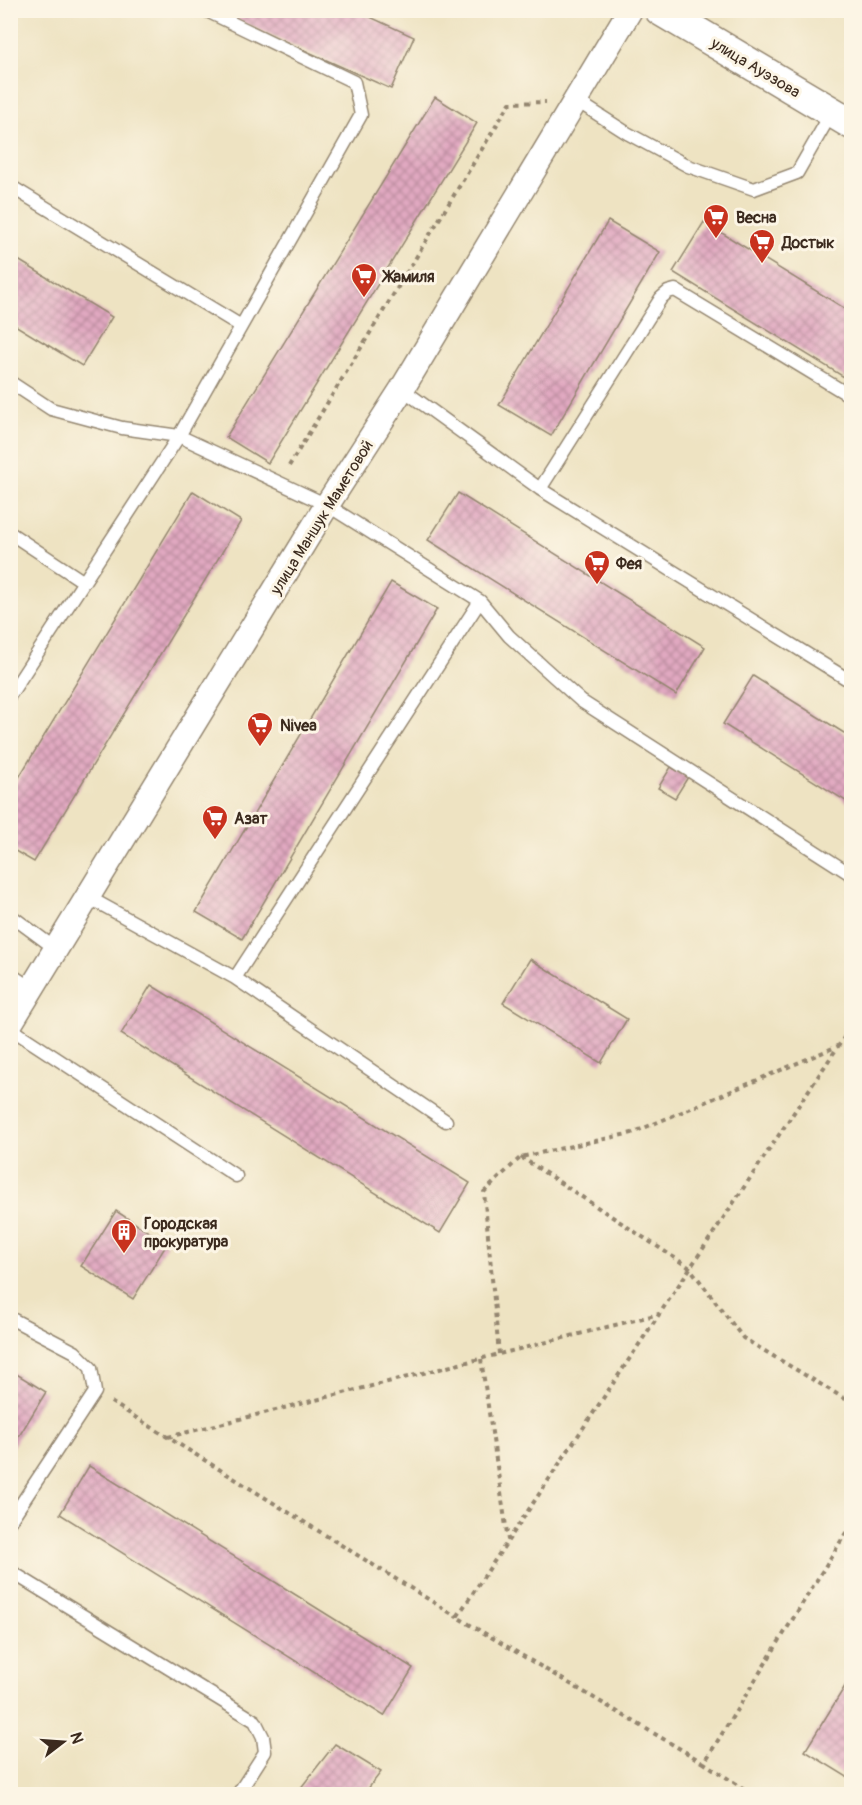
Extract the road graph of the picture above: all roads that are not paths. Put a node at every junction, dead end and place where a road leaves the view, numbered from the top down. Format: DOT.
graph roads {
  1 [pos="205,10"];
  2 [pos="630,10"];
  3 [pos="660,10"];
  4 [pos="577,101"];
  5 [pos="842,118"];
  6 [pos="10,186"];
  7 [pos="241,326"];
  8 [pos="10,382"];
  9 [pos="402,389"];
  10 [pos="852,397"];
  11 [pos="179,436"];
  12 [pos="540,489"];
  13 [pos="327,505"];
  14 [pos="10,533"];
  15 [pos="84,582"];
  16 [pos="480,601"];
  17 [pos="852,682"];
  18 [pos="10,695"];
  19 [pos="852,875"];
  20 [pos="88,897"];
  21 [pos="10,915"];
  22 [pos="56,949"];
  23 [pos="10,974"];
  24 [pos="235,978"];
  25 [pos="32,989"];
  26 [pos="10,1023"];
  27 [pos="10,1028"];
  28 [pos="446,1121"];
  29 [pos="236,1176"];
  30 [pos="10,1318"];
  31 [pos="10,1521"];
  32 [pos="10,1571"];
  33 [pos="238,1794"];
  1 -- 7 [label="lane"];
  2 -- 4 [label="street, улица Маншук Маметовой"];
  3 -- 5 [label="street, улица Ауэзова"];
  4 -- 5 [label="lane"];
  4 -- 9 [label="street, улица Маншук Маметовой"];
  6 -- 7 [label="lane"];
  7 -- 11 [label="lane"];
  8 -- 11 [label="lane"];
  9 -- 12 [label="lane"];
  9 -- 13 [label="street, улица Маншук Маметовой"];
  10 -- 12 [label="lane"];
  11 -- 13 [label="lane"];
  11 -- 15 [label="lane"];
  12 -- 17 [label="lane"];
  13 -- 16 [label="lane"];
  13 -- 20 [label="street, улица Маншук Маметовой"];
  14 -- 15 [label="lane"];
  15 -- 18 [label="lane"];
  16 -- 19 [label="lane"];
  16 -- 24 [label="lane"];
  20 -- 22 [label="street, улица Маншук Маметовой"];
  20 -- 24 [label="lane"];
  21 -- 22 [label="lane"];
  22 -- 25 [label="street, улица Маншук Маметовой"];
  23 -- 25 [label="lane"];
  24 -- 28 [label="lane"];
  25 -- 26 [label="street, улица Маншук Маметовой"];
  27 -- 29 [label="lane"];
  30 -- 31 [label="lane"];
  32 -- 33 [label="lane"];
}
